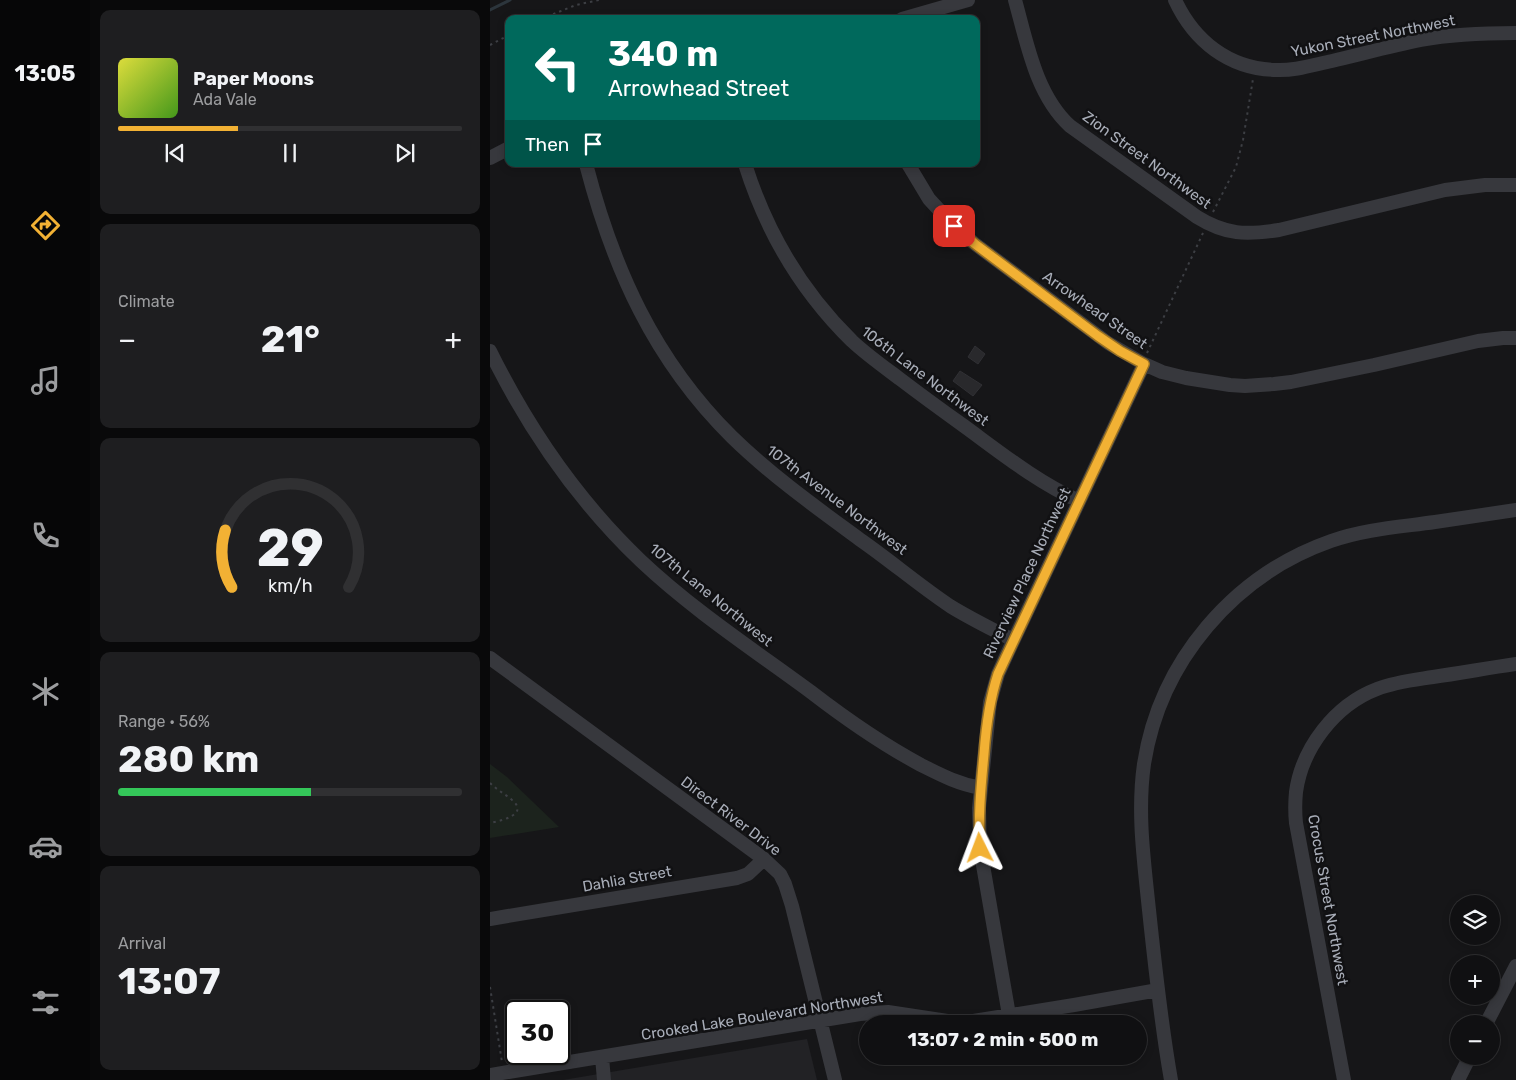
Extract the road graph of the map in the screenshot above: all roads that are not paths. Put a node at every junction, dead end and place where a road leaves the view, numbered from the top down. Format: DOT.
graph roads {
  1 [pos="968,0"];
  2 [pos="1015,0"];
  3 [pos="1175,0"];
  4 [pos="916,15"];
  5 [pos="1516,33"];
  6 [pos="505,150"];
  7 [pos="490,158"];
  8 [pos="587,167"];
  9 [pos="746,167"];
  10 [pos="910,167"];
  11 [pos="1516,185"];
  12 [pos="1516,338"];
  13 [pos="490,351"];
  14 [pos="1145,360"];
  15 [pos="1079,501"];
  16 [pos="1516,510"];
  17 [pos="1013,640"];
  18 [pos="490,658"];
  19 [pos="1516,664"];
  20 [pos="980,788"];
  21 [pos="764,859"];
  22 [pos="490,919"];
  23 [pos="1516,966"];
  24 [pos="1158,990"];
  25 [pos="908,1015"];
  26 [pos="1009,1015"];
  27 [pos="1491,1015"];
  28 [pos="820,1021"];
  29 [pos="602,1056"];
  30 [pos="1466,1065"];
  31 [pos="490,1075"];
  32 [pos="604,1080"];
  33 [pos="835,1080"];
  34 [pos="1171,1080"];
  35 [pos="1344,1080"];
  36 [pos="1458,1080"];
  1 -- 4 [label="street"];
  2 -- 11 [label="street, Zion Street Northwest"];
  3 -- 5 [label="street, Yukon Street Northwest"];
  6 -- 7 [label="street"];
  8 -- 17 [label="street, 107th Avenue Northwest"];
  9 -- 15 [label="street, 106th Lane Northwest"];
  10 -- 14 [label="street, Arrowhead Street"];
  12 -- 14 [label="street, Arrowhead Street"];
  13 -- 20 [label="street, 107th Lane Northwest"];
  14 -- 15 [label="street, Riverview Place Northwest"];
  15 -- 17 [label="street, Riverview Place Northwest"];
  16 -- 24 [label="street"];
  17 -- 20 [label="street, Riverview Place Northwest"];
  18 -- 21 [label="street, Direct River Drive"];
  19 -- 35 [label="street, Crocus Street Northwest"];
  20 -- 26 [label="street, Riverview Place Northwest"];
  21 -- 22 [label="street, Dahlia Street"];
  21 -- 28 [label="street, Direct River Drive"];
  23 -- 27 [label="street"];
  24 -- 26 [label="street, Crooked Lake Boulevard Northwest"];
  24 -- 34 [label="street"];
  25 -- 28 [label="street, Crooked Lake Boulevard Northwest"];
  28 -- 29 [label="street, Crooked Lake Boulevard Northwest"];
  28 -- 33 [label="street, Direct River Drive"];
  29 -- 31 [label="street, Crooked Lake Boulevard Northwest"];
  29 -- 32 [label="street"];
  30 -- 36 [label="street"];
}
